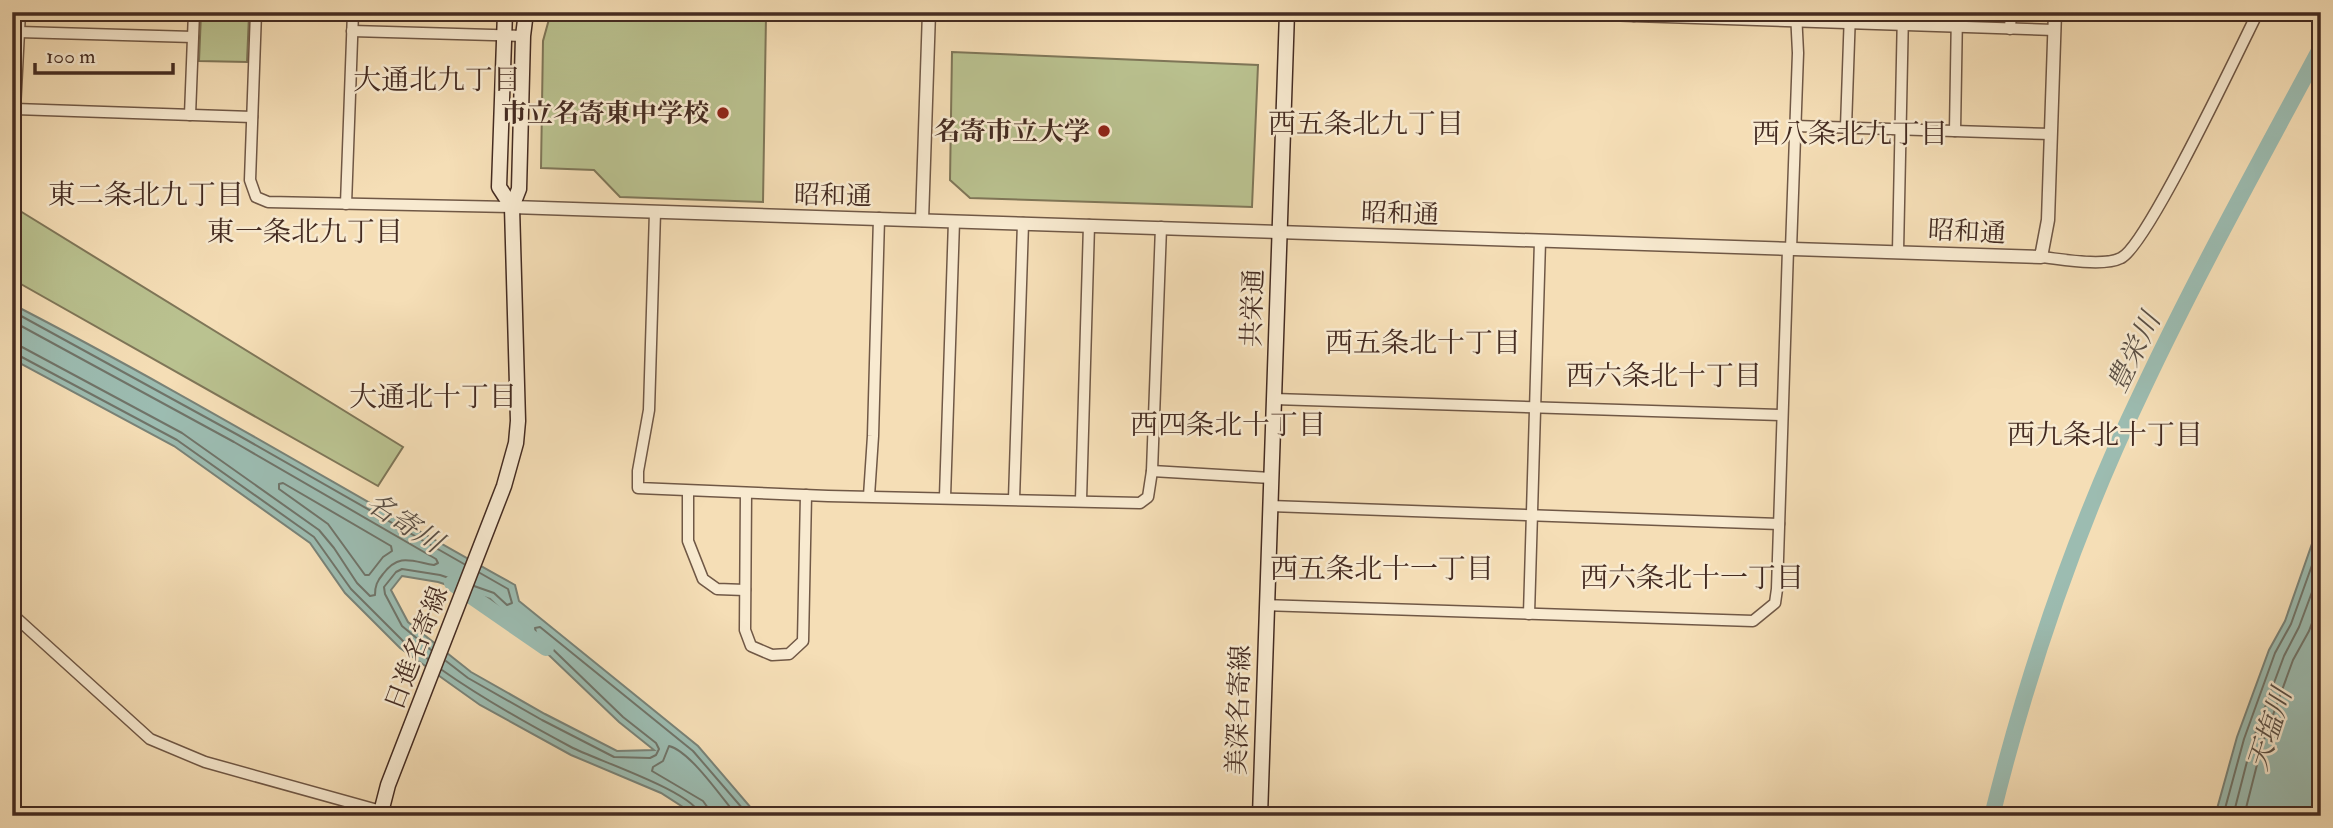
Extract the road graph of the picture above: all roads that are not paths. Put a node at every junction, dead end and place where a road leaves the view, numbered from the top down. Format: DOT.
graph roads {
  1 [pos="20,12"];
  2 [pos="194,12"];
  3 [pos="256,12"];
  4 [pos="353,12"];
  5 [pos="505,12"];
  6 [pos="526,12"];
  7 [pos="929,12"];
  8 [pos="1287,12"];
  9 [pos="1525,12"];
  10 [pos="1903,12"];
  11 [pos="1958,12"];
  12 [pos="2011,12"];
  13 [pos="2055,12"];
  14 [pos="2258,12"];
  15 [pos="1634,14"];
  16 [pos="1688,15"];
  17 [pos="1742,16"];
  18 [pos="1796,17"];
  19 [pos="1850,18"];
  20 [pos="1903,25"];
  21 [pos="1957,27"];
  22 [pos="2010,29"];
  23 [pos="2054,30"];
  24 [pos="352,31"];
  25 [pos="19,33"];
  26 [pos="505,34"];
  27 [pos="523,36"];
  28 [pos="193,37"];
  29 [pos="190,115"];
  30 [pos="252,117"];
  31 [pos="1795,126"];
  32 [pos="1846,127"];
  33 [pos="1901,130"];
  34 [pos="1955,131"];
  35 [pos="2052,134"];
  36 [pos="346,204"];
  37 [pos="512,206"];
  38 [pos="655,212"];
  39 [pos="879,218"];
  40 [pos="922,220"];
  41 [pos="954,221"];
  42 [pos="1023,223"];
  43 [pos="1089,225"];
  44 [pos="1161,227"];
  45 [pos="1279,233"];
  46 [pos="1540,241"];
  47 [pos="1789,249"];
  48 [pos="1898,251"];
  49 [pos="2041,257"];
  50 [pos="1274,399"];
  51 [pos="1536,407"];
  52 [pos="1782,415"];
  53 [pos="1152,471"];
  54 [pos="1271,478"];
  55 [pos="688,491"];
  56 [pos="746,493"];
  57 [pos="806,495"];
  58 [pos="869,496"];
  59 [pos="945,497"];
  60 [pos="1014,499"];
  61 [pos="1082,500"];
  62 [pos="1270,506"];
  63 [pos="1532,516"];
  64 [pos="1779,524"];
  65 [pos="745,590"];
  66 [pos="1266,605"];
  67 [pos="12,614"];
  68 [pos="1529,614"];
  69 [pos="381,813"];
  70 [pos="1260,816"];
  1 -- 25 [label="street"];
  2 -- 28 [label="street"];
  3 -- 30 [label="street"];
  4 -- 24 [label="street"];
  5 -- 26 [label="main road, 日進名寄線"];
  6 -- 27 [label="main road, 日進名寄線"];
  7 -- 40 [label="street"];
  8 -- 45 [label="main road, 共栄通"];
  9 -- 15 [label="street"];
  10 -- 20 [label="street"];
  11 -- 21 [label="street"];
  12 -- 22 [label="street"];
  13 -- 23 [label="street, 昭和通"];
  14 -- 49 [label="street"];
  15 -- 16 [label="street"];
  16 -- 17 [label="street"];
  17 -- 18 [label="street"];
  18 -- 19 [label="street"];
  18 -- 31 [label="street"];
  19 -- 20 [label="street"];
  19 -- 32 [label="street"];
  20 -- 21 [label="street"];
  20 -- 33 [label="street"];
  21 -- 22 [label="street"];
  21 -- 34 [label="street"];
  22 -- 23 [label="street"];
  23 -- 35 [label="street, 昭和通"];
  24 -- 26 [label="street"];
  24 -- 36 [label="street"];
  25 -- 28 [label="street"];
  25 -- 29 [label="street"];
  26 -- 27 [label="street"];
  26 -- 37 [label="main road, 日進名寄線"];
  27 -- 37 [label="main road, 日進名寄線"];
  28 -- 29 [label="street"];
  29 -- 30 [label="street"];
  30 -- 36 [label="street"];
  31 -- 32 [label="street"];
  31 -- 47 [label="street"];
  32 -- 33 [label="street"];
  33 -- 34 [label="street"];
  33 -- 48 [label="street"];
  34 -- 35 [label="street"];
  35 -- 49 [label="street, 昭和通"];
  36 -- 37 [label="street"];
  37 -- 38 [label="street, 昭和通"];
  37 -- 69 [label="main road, 日進名寄線"];
  38 -- 39 [label="street, 昭和通"];
  38 -- 55 [label="street"];
  39 -- 40 [label="street, 昭和通"];
  39 -- 58 [label="street"];
  40 -- 41 [label="street, 昭和通"];
  41 -- 42 [label="street, 昭和通"];
  41 -- 59 [label="street"];
  42 -- 43 [label="street, 昭和通"];
  42 -- 60 [label="street"];
  43 -- 44 [label="street, 昭和通"];
  43 -- 61 [label="street"];
  44 -- 45 [label="street, 昭和通"];
  44 -- 53 [label="street"];
  45 -- 46 [label="street, 昭和通"];
  45 -- 50 [label="main road, 共栄通"];
  46 -- 47 [label="street, 昭和通"];
  46 -- 51 [label="street"];
  47 -- 48 [label="street, 昭和通"];
  47 -- 52 [label="street"];
  48 -- 49 [label="street, 昭和通"];
  50 -- 51 [label="street"];
  50 -- 54 [label="main road, 共栄通"];
  51 -- 52 [label="street"];
  51 -- 63 [label="street"];
  52 -- 64 [label="street"];
  53 -- 54 [label="street"];
  53 -- 61 [label="street"];
  54 -- 62 [label="main road, 共栄通"];
  55 -- 56 [label="street"];
  55 -- 65 [label="street"];
  56 -- 57 [label="street"];
  56 -- 65 [label="street"];
  57 -- 58 [label="street"];
  57 -- 65 [label="street"];
  58 -- 59 [label="street"];
  59 -- 60 [label="street"];
  60 -- 61 [label="street"];
  62 -- 63 [label="street"];
  62 -- 66 [label="main road, 共栄通"];
  63 -- 64 [label="street"];
  63 -- 68 [label="street"];
  64 -- 68 [label="street"];
  66 -- 68 [label="street"];
  66 -- 70 [label="main road, 美深名寄線"];
  67 -- 69 [label="street"];
}
